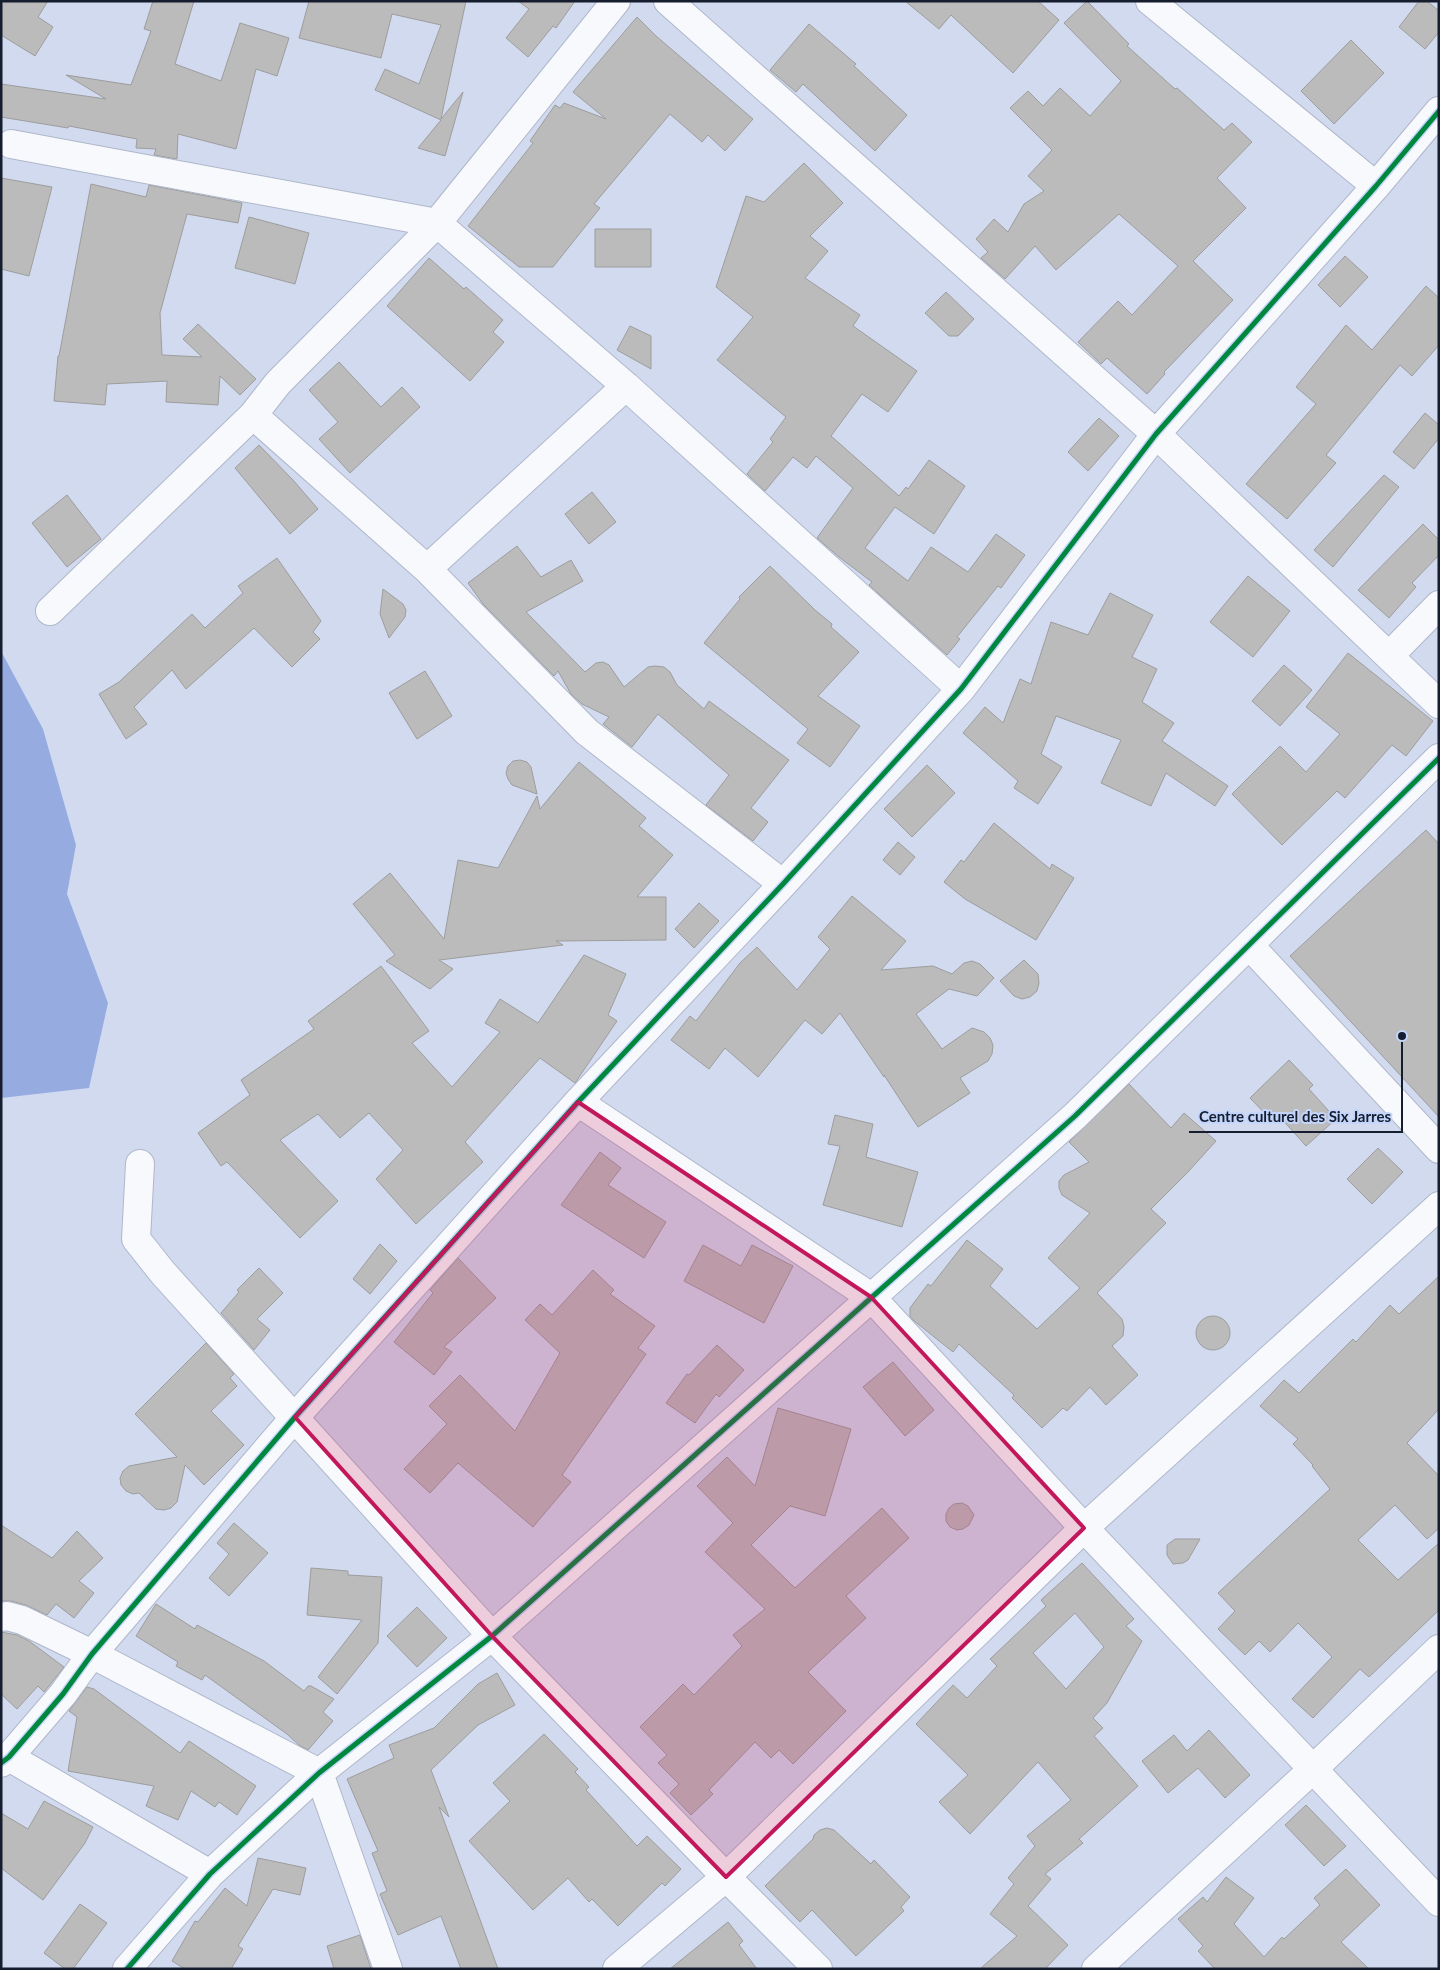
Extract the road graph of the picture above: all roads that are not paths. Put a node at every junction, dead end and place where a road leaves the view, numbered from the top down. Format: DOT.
graph roads {
  1 [pos="616,1"];
  2 [pos="668,1"];
  3 [pos="1150,1"];
  4 [pos="1439,110"];
  5 [pos="11,144"];
  6 [pos="1376,186"];
  7 [pos="437,223"];
  8 [pos="626,386"];
  9 [pos="253,415"];
  10 [pos="1156,434"];
  11 [pos="427,569"];
  12 [pos="1439,605"];
  13 [pos="50,611"];
  14 [pos="1390,655"];
  15 [pos="961,690"];
  16 [pos="1439,704"];
  17 [pos="1439,758"];
  18 [pos="783,884"];
  19 [pos="1250,945"];
  20 [pos="578,1102"];
  21 [pos="1439,1149"];
  22 [pos="140,1164"];
  23 [pos="1439,1206"];
  24 [pos="871,1297"];
  25 [pos="295,1417"];
  26 [pos="1084,1528"];
  27 [pos="1,1617"];
  28 [pos="492,1636"];
  29 [pos="1439,1649"];
  30 [pos="92,1654"];
  31 [pos="5,1760"];
  32 [pos="1312,1770"];
  33 [pos="319,1773"];
  34 [pos="210,1874"];
  35 [pos="726,1877"];
  36 [pos="1439,1902"];
  37 [pos="127,1969"];
  38 [pos="388,1969"];
  39 [pos="617,1969"];
  40 [pos="818,1969"];
  41 [pos="1096,1969"];
  1 -- 7 [label="street"];
  2 -- 10 [label="street"];
  3 -- 6 [label="street"];
  4 -- 6 [label="street"];
  5 -- 7 [label="street"];
  6 -- 10 [label="street"];
  7 -- 8 [label="street"];
  7 -- 9 [label="street"];
  8 -- 11 [label="street"];
  8 -- 15 [label="street"];
  9 -- 11 [label="street"];
  9 -- 13 [label="street"];
  10 -- 14 [label="street"];
  10 -- 15 [label="street"];
  11 -- 18 [label="street"];
  12 -- 14 [label="street"];
  14 -- 16 [label="street"];
  15 -- 18 [label="street"];
  17 -- 19 [label="street"];
  18 -- 20 [label="street"];
  19 -- 21 [label="street"];
  19 -- 24 [label="street"];
  20 -- 24 [label="street"];
  20 -- 25 [label="street"];
  22 -- 25 [label="street"];
  23 -- 26 [label="street"];
  24 -- 26 [label="street"];
  24 -- 28 [label="street"];
  25 -- 28 [label="street"];
  25 -- 30 [label="street"];
  26 -- 32 [label="street"];
  26 -- 35 [label="street"];
  27 -- 30 [label="street"];
  28 -- 33 [label="street"];
  28 -- 35 [label="street"];
  29 -- 32 [label="street"];
  30 -- 31 [label="street"];
  30 -- 33 [label="street"];
  31 -- 34 [label="street"];
  32 -- 36 [label="street"];
  32 -- 41 [label="street"];
  33 -- 34 [label="street"];
  33 -- 38 [label="street"];
  34 -- 37 [label="street"];
  35 -- 39 [label="street"];
  35 -- 40 [label="street"];
}
